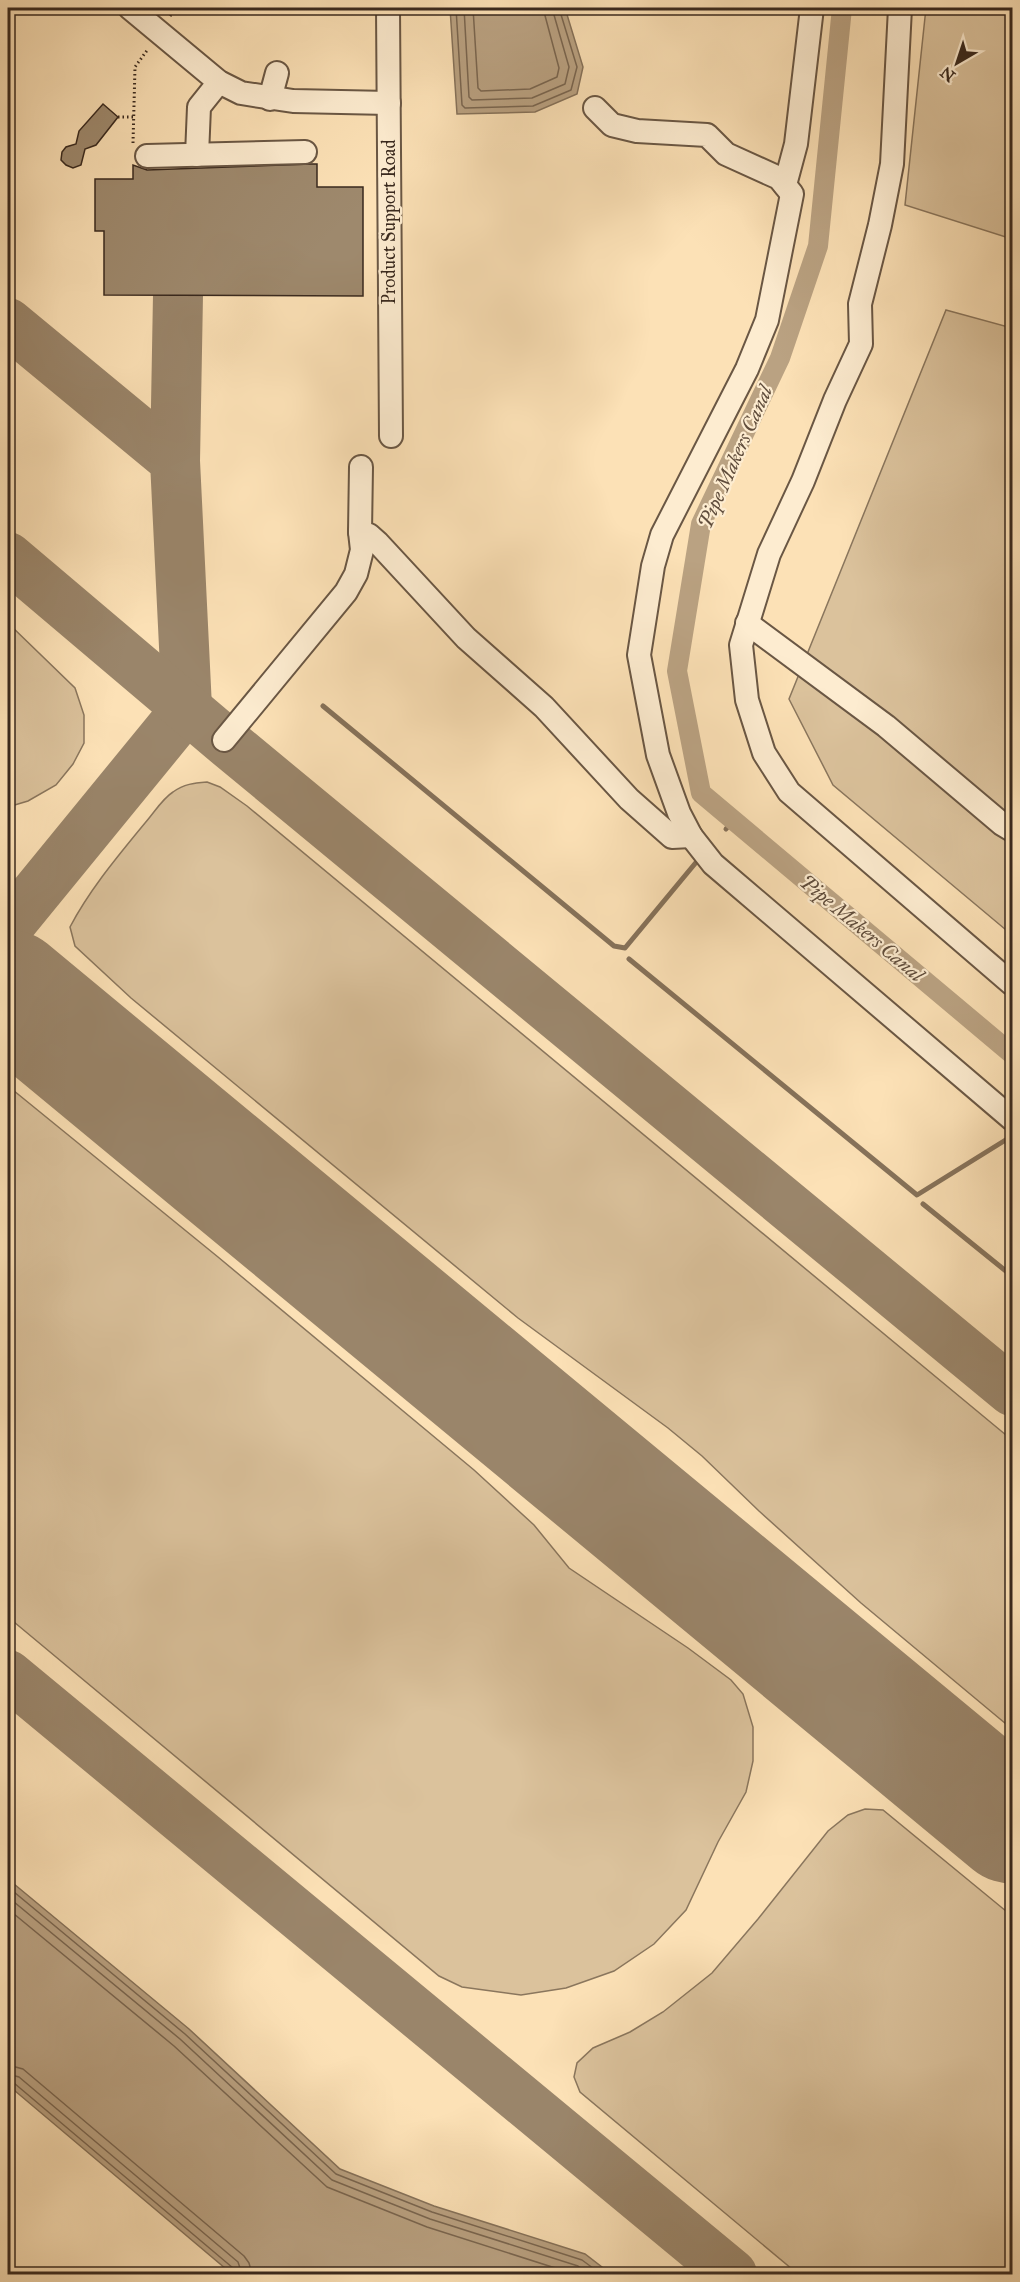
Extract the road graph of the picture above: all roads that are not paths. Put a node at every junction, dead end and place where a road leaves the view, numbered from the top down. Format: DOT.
graph roads {
  1 [pos="130,8"];
  2 [pos="388,8"];
  3 [pos="812,8"];
  4 [pos="900,8"];
  5 [pos="277,73"];
  6 [pos="219,82"];
  7 [pos="270,99"];
  8 [pos="389,103"];
  9 [pos="595,108"];
  10 [pos="140,151"];
  11 [pos="305,152"];
  12 [pos="197,155"];
  13 [pos="785,185"];
  14 [pos="391,436"];
  15 [pos="361,466"];
  16 [pos="360,531"];
  17 [pos="747,623"];
  18 [pos="224,740"];
  19 [pos="1012,830"];
  20 [pos="691,836"];
  21 [pos="1012,984"];
  22 [pos="1012,1119"];
  1 -- 6 [label="street"];
  2 -- 8 [label="street, Product Support Road"];
  3 -- 13 [label="street"];
  4 -- 17 [label="street"];
  5 -- 7 [label="street"];
  6 -- 7 [label="street"];
  6 -- 12 [label="street"];
  7 -- 8 [label="street"];
  8 -- 14 [label="street, Product Support Road"];
  9 -- 13 [label="street"];
  10 -- 12 [label="street"];
  11 -- 12 [label="street"];
  13 -- 20 [label="street"];
  15 -- 16 [label="street"];
  16 -- 18 [label="street"];
  16 -- 20 [label="street"];
  17 -- 19 [label="street"];
  17 -- 21 [label="street"];
  20 -- 22 [label="street"];
}
